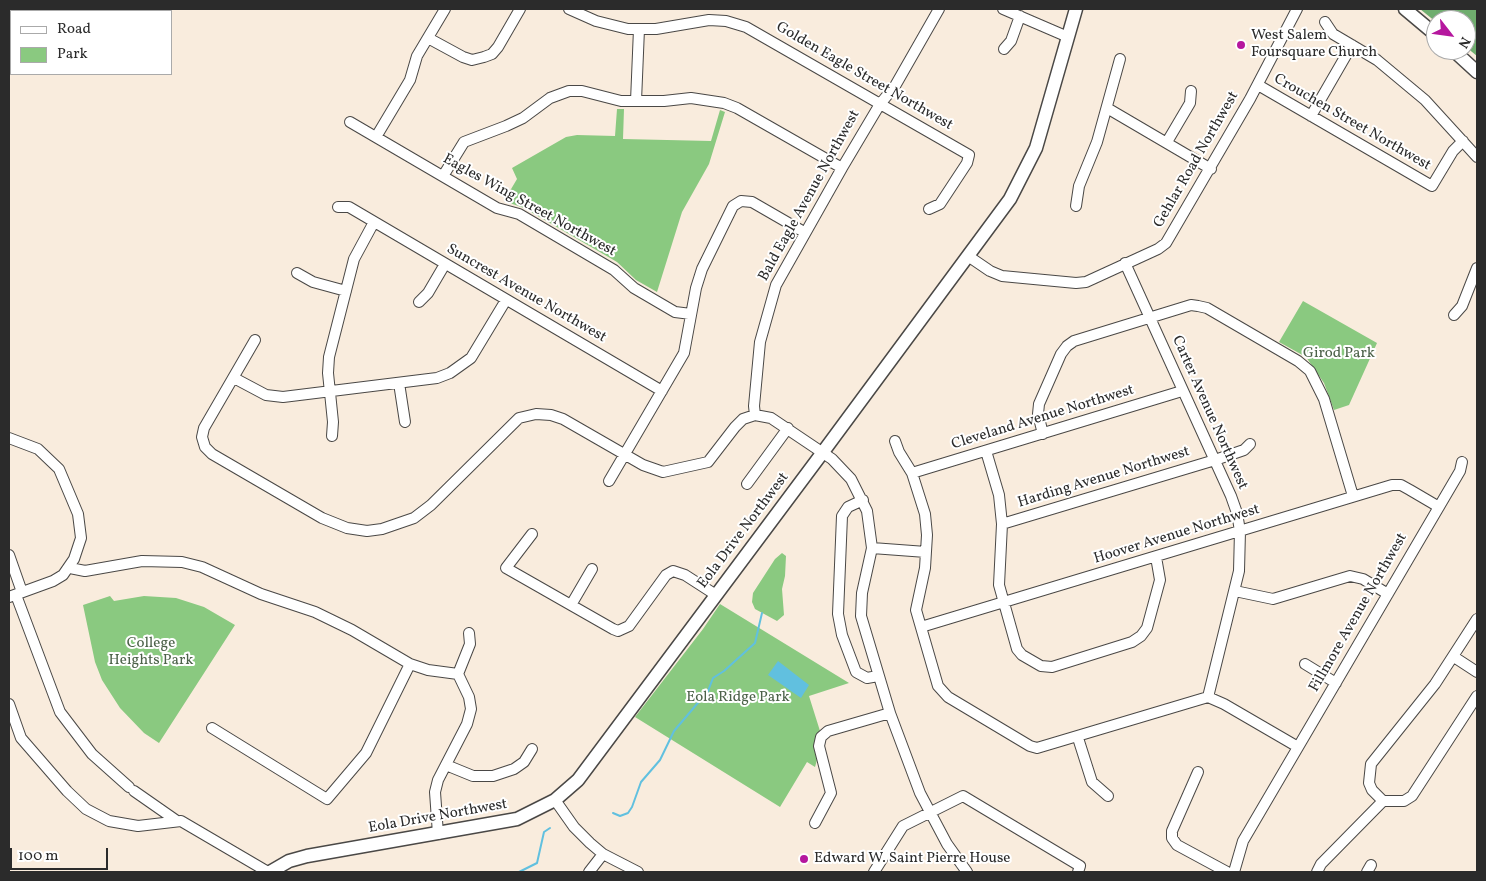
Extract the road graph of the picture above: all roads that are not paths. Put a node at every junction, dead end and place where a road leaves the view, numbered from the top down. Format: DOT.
graph roads {
  1 [pos="445,9"];
  2 [pos="520,9"];
  3 [pos="569,9"];
  4 [pos="939,9"];
  5 [pos="1004,9"];
  6 [pos="1076,9"];
  7 [pos="1297,9"];
  8 [pos="1405,9"];
  9 [pos="1020,16"];
  10 [pos="1325,22"];
  11 [pos="1426,27"];
  12 [pos="639,29"];
  13 [pos="1068,37"];
  14 [pos="428,38"];
  15 [pos="1352,45"];
  16 [pos="1004,49"];
  17 [pos="1120,59"];
  18 [pos="1464,60"];
  19 [pos="1477,72"];
  20 [pos="1258,85"];
  21 [pos="1191,91"];
  22 [pos="636,101"];
  23 [pos="880,104"];
  24 [pos="1107,108"];
  25 [pos="1311,116"];
  26 [pos="350,122"];
  27 [pos="376,137"];
  28 [pos="1167,142"];
  29 [pos="1463,142"];
  30 [pos="1477,157"];
  31 [pos="842,168"];
  32 [pos="1211,169"];
  33 [pos="442,176"];
  34 [pos="1076,206"];
  35 [pos="338,207"];
  36 [pos="929,209"];
  37 [pos="374,222"];
  38 [pos="804,232"];
  39 [pos="968,256"];
  40 [pos="446,264"];
  41 [pos="1126,264"];
  42 [pos="1477,268"];
  43 [pos="297,273"];
  44 [pos="346,291"];
  45 [pos="506,300"];
  46 [pos="419,302"];
  47 [pos="691,314"];
  48 [pos="1454,314"];
  49 [pos="1150,318"];
  50 [pos="255,340"];
  51 [pos="234,378"];
  52 [pos="399,383"];
  53 [pos="662,391"];
  54 [pos="1182,391"];
  55 [pos="330,392"];
  56 [pos="755,415"];
  57 [pos="404,422"];
  58 [pos="788,428"];
  59 [pos="1043,434"];
  60 [pos="332,436"];
  61 [pos="9,438"];
  62 [pos="896,441"];
  63 [pos="1250,444"];
  64 [pos="986,451"];
  65 [pos="824,452"];
  66 [pos="625,454"];
  67 [pos="1214,460"];
  68 [pos="1462,462"];
  69 [pos="912,473"];
  70 [pos="609,481"];
  71 [pos="747,484"];
  72 [pos="1353,496"];
  73 [pos="863,500"];
  74 [pos="1439,507"];
  75 [pos="1002,524"];
  76 [pos="1240,531"];
  77 [pos="532,534"];
  78 [pos="872,548"];
  79 [pos="926,552"];
  80 [pos="9,555"];
  81 [pos="1156,557"];
  82 [pos="70,568"];
  83 [pos="592,569"];
  84 [pos="1235,591"];
  85 [pos="1388,594"];
  86 [pos="16,595"];
  87 [pos="716,595"];
  88 [pos="1003,603"];
  89 [pos="571,605"];
  90 [pos="1477,619"];
  91 [pos="921,627"];
  92 [pos="469,633"];
  93 [pos="1454,657"];
  94 [pos="410,664"];
  95 [pos="1305,664"];
  96 [pos="1477,672"];
  97 [pos="458,674"];
  98 [pos="878,676"];
  99 [pos="1336,683"];
  100 [pos="1477,696"];
  101 [pos="1208,697"];
  102 [pos="9,704"];
  103 [pos="890,713"];
  104 [pos="212,728"];
  105 [pos="1078,738"];
  106 [pos="1298,747"];
  107 [pos="532,749"];
  108 [pos="446,765"];
  109 [pos="1198,772"];
  110 [pos="1108,796"];
  111 [pos="555,800"];
  112 [pos="1382,801"];
  113 [pos="929,812"];
  114 [pos="177,820"];
  115 [pos="815,823"];
  116 [pos="438,834"];
  117 [pos="603,854"];
  118 [pos="1079,869"];
  119 [pos="269,872"];
  120 [pos="589,872"];
  121 [pos="638,872"];
  122 [pos="874,872"];
  123 [pos="967,872"];
  124 [pos="1227,872"];
  125 [pos="1234,872"];
  126 [pos="1317,872"];
  1 -- 14 [label="street"];
  2 -- 14 [label="street"];
  3 -- 12 [label="street, Golden Eagle Street Northwest"];
  4 -- 23 [label="street, Bald Eagle Avenue Northwest"];
  5 -- 9 [label="street"];
  6 -- 13 [label="main road, Eola Drive Northwest"];
  7 -- 20 [label="street, Gehlar Road Northwest"];
  8 -- 11 [label="main road"];
  9 -- 13 [label="street"];
  9 -- 16 [label="street"];
  10 -- 15 [label="street"];
  12 -- 22 [label="street"];
  12 -- 23 [label="street, Golden Eagle Street Northwest"];
  13 -- 39 [label="main road, Eola Drive Northwest"];
  14 -- 27 [label="street"];
  15 -- 25 [label="street"];
  15 -- 29 [label="street"];
  17 -- 24 [label="street"];
  18 -- 19 [label="main road"];
  20 -- 25 [label="street, Crouchen Street Northwest"];
  20 -- 32 [label="street, Gehlar Road Northwest"];
  21 -- 28 [label="street"];
  22 -- 31 [label="street"];
  22 -- 33 [label="street"];
  23 -- 31 [label="street, Bald Eagle Avenue Northwest"];
  23 -- 36 [label="street, Golden Eagle Street Northwest"];
  24 -- 28 [label="street"];
  24 -- 34 [label="street"];
  25 -- 29 [label="street, Crouchen Street Northwest"];
  26 -- 27 [label="street, Eagles Wing Street Northwest"];
  27 -- 33 [label="street, Eagles Wing Street Northwest"];
  28 -- 32 [label="street"];
  29 -- 30 [label="street"];
  31 -- 38 [label="street, Bald Eagle Avenue Northwest"];
  32 -- 41 [label="street, Gehlar Road Northwest"];
  33 -- 47 [label="street, Eagles Wing Street Northwest"];
  35 -- 37 [label="street, Suncrest Avenue Northwest"];
  37 -- 40 [label="street, Suncrest Avenue Northwest"];
  37 -- 44 [label="street"];
  38 -- 47 [label="street"];
  38 -- 56 [label="street, Bald Eagle Avenue Northwest"];
  39 -- 41 [label="street, Gehlar Road Northwest"];
  39 -- 65 [label="main road, Eola Drive Northwest"];
  40 -- 45 [label="street, Suncrest Avenue Northwest"];
  40 -- 46 [label="street"];
  41 -- 49 [label="street, Carter Avenue Northwest"];
  42 -- 48 [label="street"];
  43 -- 44 [label="street"];
  44 -- 55 [label="street"];
  45 -- 52 [label="street"];
  45 -- 53 [label="street, Suncrest Avenue Northwest"];
  47 -- 53 [label="street"];
  49 -- 54 [label="street, Carter Avenue Northwest"];
  49 -- 59 [label="street"];
  49 -- 72 [label="street"];
  50 -- 51 [label="street"];
  51 -- 55 [label="street"];
  51 -- 66 [label="street"];
  52 -- 55 [label="street"];
  52 -- 57 [label="street"];
  53 -- 66 [label="street"];
  54 -- 59 [label="street, Cleveland Avenue Northwest"];
  54 -- 67 [label="street, Carter Avenue Northwest"];
  55 -- 60 [label="street"];
  56 -- 58 [label="street"];
  56 -- 66 [label="street"];
  58 -- 65 [label="street"];
  58 -- 71 [label="street"];
  59 -- 64 [label="street, Cleveland Avenue Northwest"];
  61 -- 82 [label="street"];
  62 -- 69 [label="street"];
  63 -- 67 [label="street, Harding Avenue Northwest"];
  64 -- 69 [label="street, Cleveland Avenue Northwest"];
  64 -- 75 [label="street"];
  65 -- 73 [label="street"];
  65 -- 87 [label="main road, Eola Drive Northwest"];
  66 -- 70 [label="street"];
  67 -- 75 [label="street, Harding Avenue Northwest"];
  67 -- 76 [label="street, Carter Avenue Northwest"];
  68 -- 74 [label="street, Fillmore Avenue Northwest"];
  69 -- 79 [label="street"];
  72 -- 74 [label="street, Hoover Avenue Northwest"];
  72 -- 76 [label="street, Hoover Avenue Northwest"];
  73 -- 78 [label="street"];
  73 -- 98 [label="street"];
  74 -- 85 [label="street, Fillmore Avenue Northwest"];
  75 -- 88 [label="street"];
  76 -- 81 [label="street, Hoover Avenue Northwest"];
  76 -- 84 [label="street, Carter Avenue Northwest"];
  77 -- 89 [label="street"];
  78 -- 79 [label="street"];
  78 -- 98 [label="street"];
  79 -- 91 [label="street"];
  80 -- 86 [label="street"];
  81 -- 88 [label="street, Hoover Avenue Northwest"];
  81 -- 88 [label="street"];
  82 -- 86 [label="street"];
  82 -- 94 [label="street"];
  83 -- 89 [label="street"];
  84 -- 85 [label="street"];
  84 -- 101 [label="street, Carter Avenue Northwest"];
  85 -- 99 [label="street, Fillmore Avenue Northwest"];
  86 -- 114 [label="street"];
  87 -- 89 [label="street"];
  87 -- 111 [label="main road, Eola Drive Northwest"];
  88 -- 91 [label="street, Hoover Avenue Northwest"];
  90 -- 93 [label="street"];
  91 -- 105 [label="street"];
  92 -- 97 [label="street"];
  93 -- 96 [label="street"];
  93 -- 112 [label="street"];
  94 -- 97 [label="street"];
  94 -- 104 [label="street"];
  95 -- 99 [label="street"];
  97 -- 108 [label="street"];
  98 -- 103 [label="street"];
  99 -- 106 [label="street, Fillmore Avenue Northwest"];
  100 -- 112 [label="street"];
  101 -- 105 [label="street"];
  101 -- 106 [label="street"];
  102 -- 114 [label="street"];
  103 -- 113 [label="street"];
  103 -- 115 [label="street"];
  105 -- 110 [label="street"];
  106 -- 125 [label="street, Fillmore Avenue Northwest"];
  107 -- 108 [label="street"];
  108 -- 116 [label="street"];
  109 -- 124 [label="street"];
  111 -- 116 [label="main road, Eola Drive Northwest"];
  111 -- 117 [label="street"];
  112 -- 126 [label="street"];
  113 -- 118 [label="street"];
  113 -- 122 [label="street"];
  113 -- 123 [label="street"];
  114 -- 119 [label="street"];
  116 -- 119 [label="main road, Eola Drive Northwest"];
  117 -- 120 [label="street"];
  117 -- 121 [label="street"];
}
